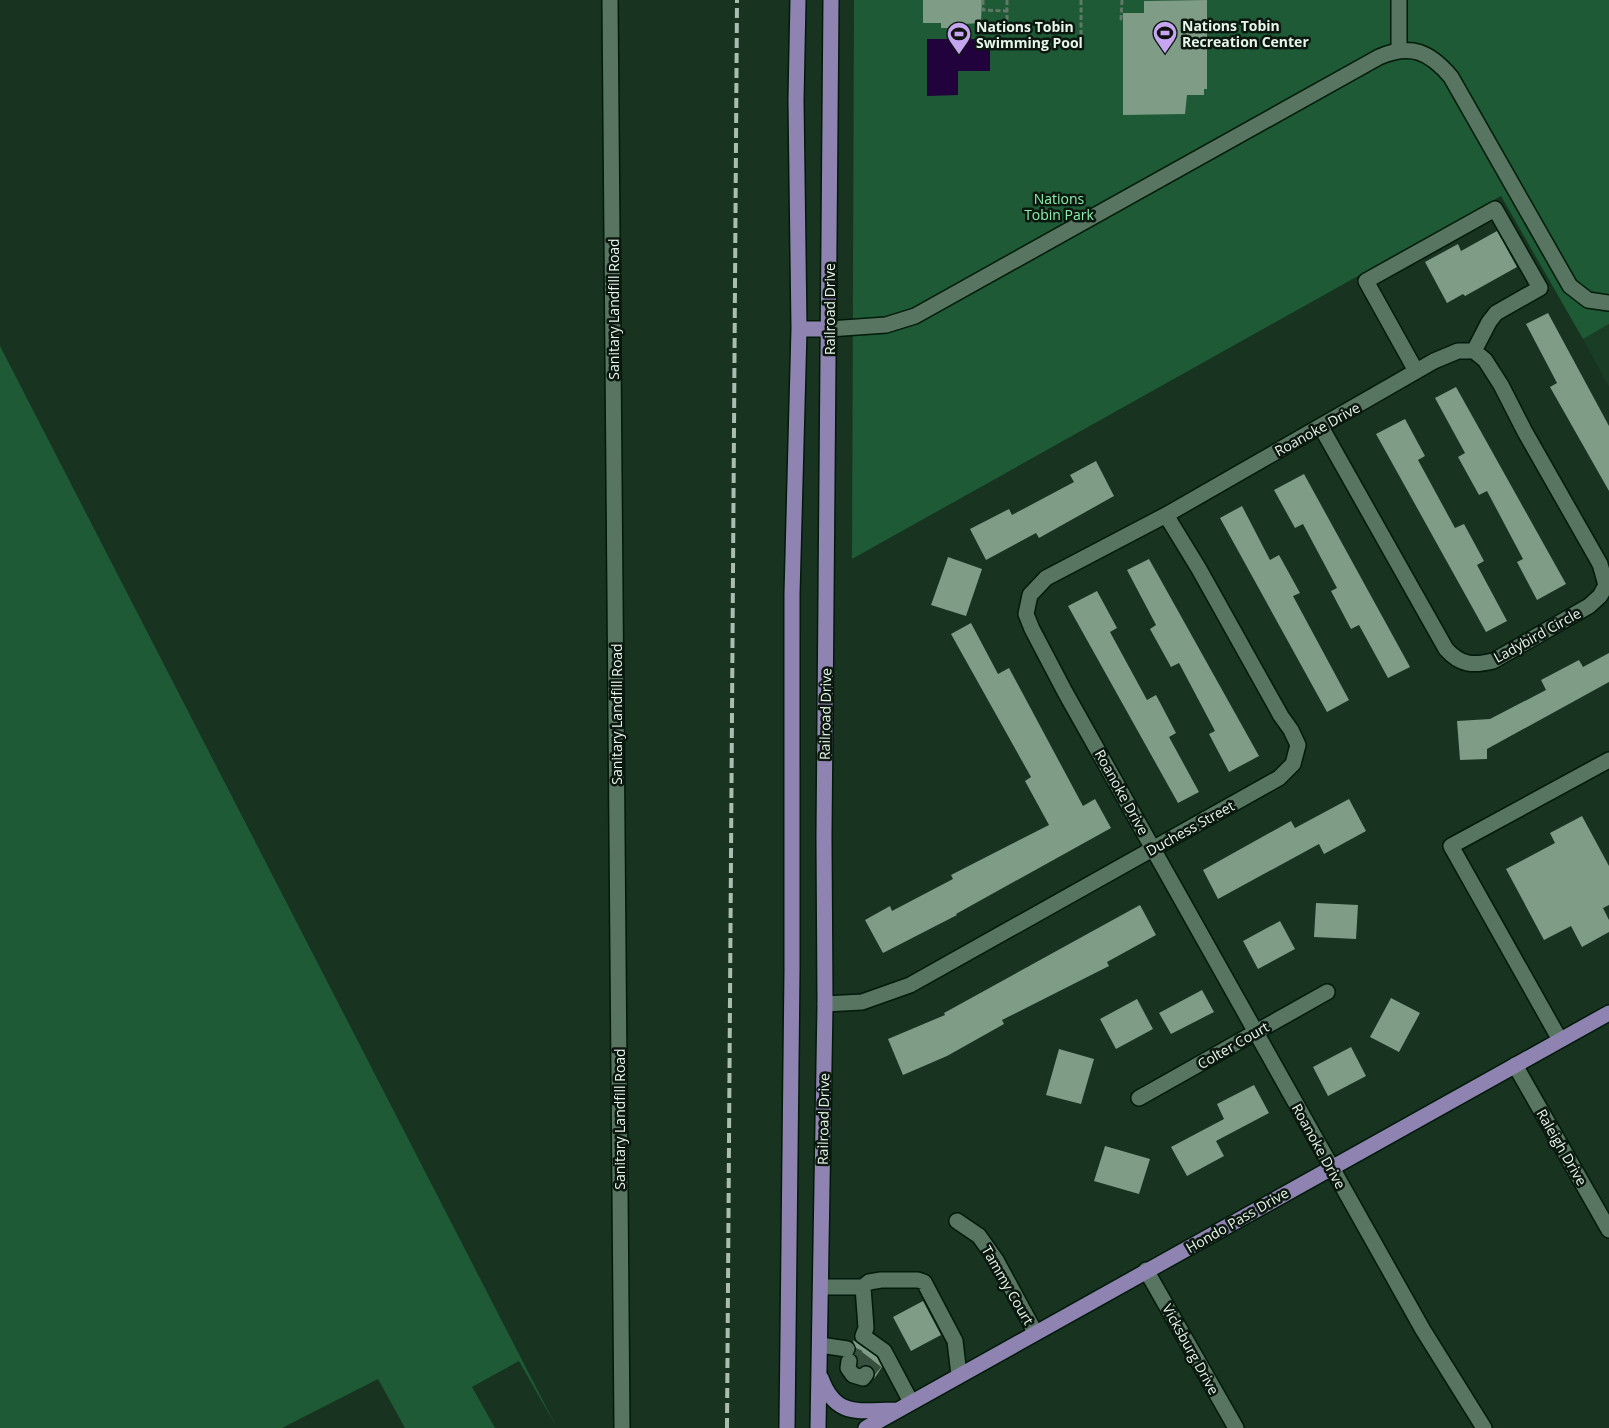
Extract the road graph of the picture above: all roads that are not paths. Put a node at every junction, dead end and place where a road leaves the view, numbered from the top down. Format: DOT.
graph roads {
  1 [pos="610,0"];
  2 [pos="798,0"];
  3 [pos="831,0"];
  4 [pos="1399,0"];
  5 [pos="1399,50"];
  6 [pos="1609,303"];
  7 [pos="828,329"];
  8 [pos="799,330"];
  9 [pos="1474,351"];
  10 [pos="1416,371"];
  11 [pos="1320,427"];
  12 [pos="1166,515"];
  13 [pos="1609,760"];
  14 [pos="1154,848"];
  15 [pos="1327,992"];
  16 [pos="825,1004"];
  17 [pos="1609,1013"];
  18 [pos="1256,1032"];
  19 [pos="1560,1040"];
  20 [pos="1515,1065"];
  21 [pos="1139,1098"];
  22 [pos="1331,1167"];
  23 [pos="957,1221"];
  24 [pos="1609,1230"];
  25 [pos="1146,1270"];
  26 [pos="821,1287"];
  27 [pos="863,1288"];
  28 [pos="1035,1332"];
  29 [pos="820,1345"];
  30 [pos="864,1355"];
  31 [pos="820,1374"];
  32 [pos="959,1375"];
  33 [pos="905,1406"];
  34 [pos="622,1428"];
  35 [pos="787,1428"];
  36 [pos="818,1428"];
  37 [pos="866,1428"];
  38 [pos="1236,1428"];
  39 [pos="1484,1428"];
  1 -- 34 [label="street, Sanitary Landfill Road"];
  2 -- 8 [label="main road"];
  3 -- 7 [label="main road, Railroad Drive"];
  4 -- 5 [label="street"];
  5 -- 6 [label="street"];
  5 -- 7 [label="street"];
  7 -- 8 [label="main road"];
  7 -- 16 [label="main road, Railroad Drive"];
  8 -- 35 [label="main road"];
  9 -- 10 [label="street, Roanoke Drive"];
  9 -- 10 [label="street"];
  9 -- 11 [label="street, Ladybird Circle"];
  10 -- 11 [label="street, Roanoke Drive"];
  11 -- 12 [label="street, Roanoke Drive"];
  12 -- 14 [label="street, Roanoke Drive"];
  12 -- 14 [label="street, Duchess Street"];
  13 -- 19 [label="street"];
  14 -- 16 [label="street, Duchess Street"];
  14 -- 18 [label="street, Roanoke Drive"];
  15 -- 18 [label="street, Colter Court"];
  16 -- 26 [label="main road, Railroad Drive"];
  17 -- 19 [label="main road, Hondo Pass Drive"];
  18 -- 21 [label="street, Colter Court"];
  18 -- 22 [label="street, Roanoke Drive"];
  19 -- 20 [label="main road, Hondo Pass Drive"];
  20 -- 22 [label="main road, Hondo Pass Drive"];
  20 -- 24 [label="street, Raleigh Drive"];
  22 -- 25 [label="main road, Hondo Pass Drive"];
  22 -- 39 [label="street, Roanoke Drive"];
  23 -- 28 [label="street, Tammy Court"];
  25 -- 28 [label="main road, Hondo Pass Drive"];
  25 -- 38 [label="street, Vicksburg Drive"];
  26 -- 27 [label="street"];
  26 -- 29 [label="main road, Railroad Drive"];
  27 -- 30 [label="street"];
  27 -- 32 [label="street"];
  28 -- 32 [label="main road, Hondo Pass Drive"];
  29 -- 30 [label="street"];
  29 -- 31 [label="main road, Railroad Drive"];
  30 -- 33 [label="street"];
  31 -- 33 [label="main road"];
  31 -- 36 [label="main road, Railroad Drive"];
  32 -- 33 [label="main road, Hondo Pass Drive"];
  33 -- 37 [label="main road, Hondo Pass Drive"];
}
